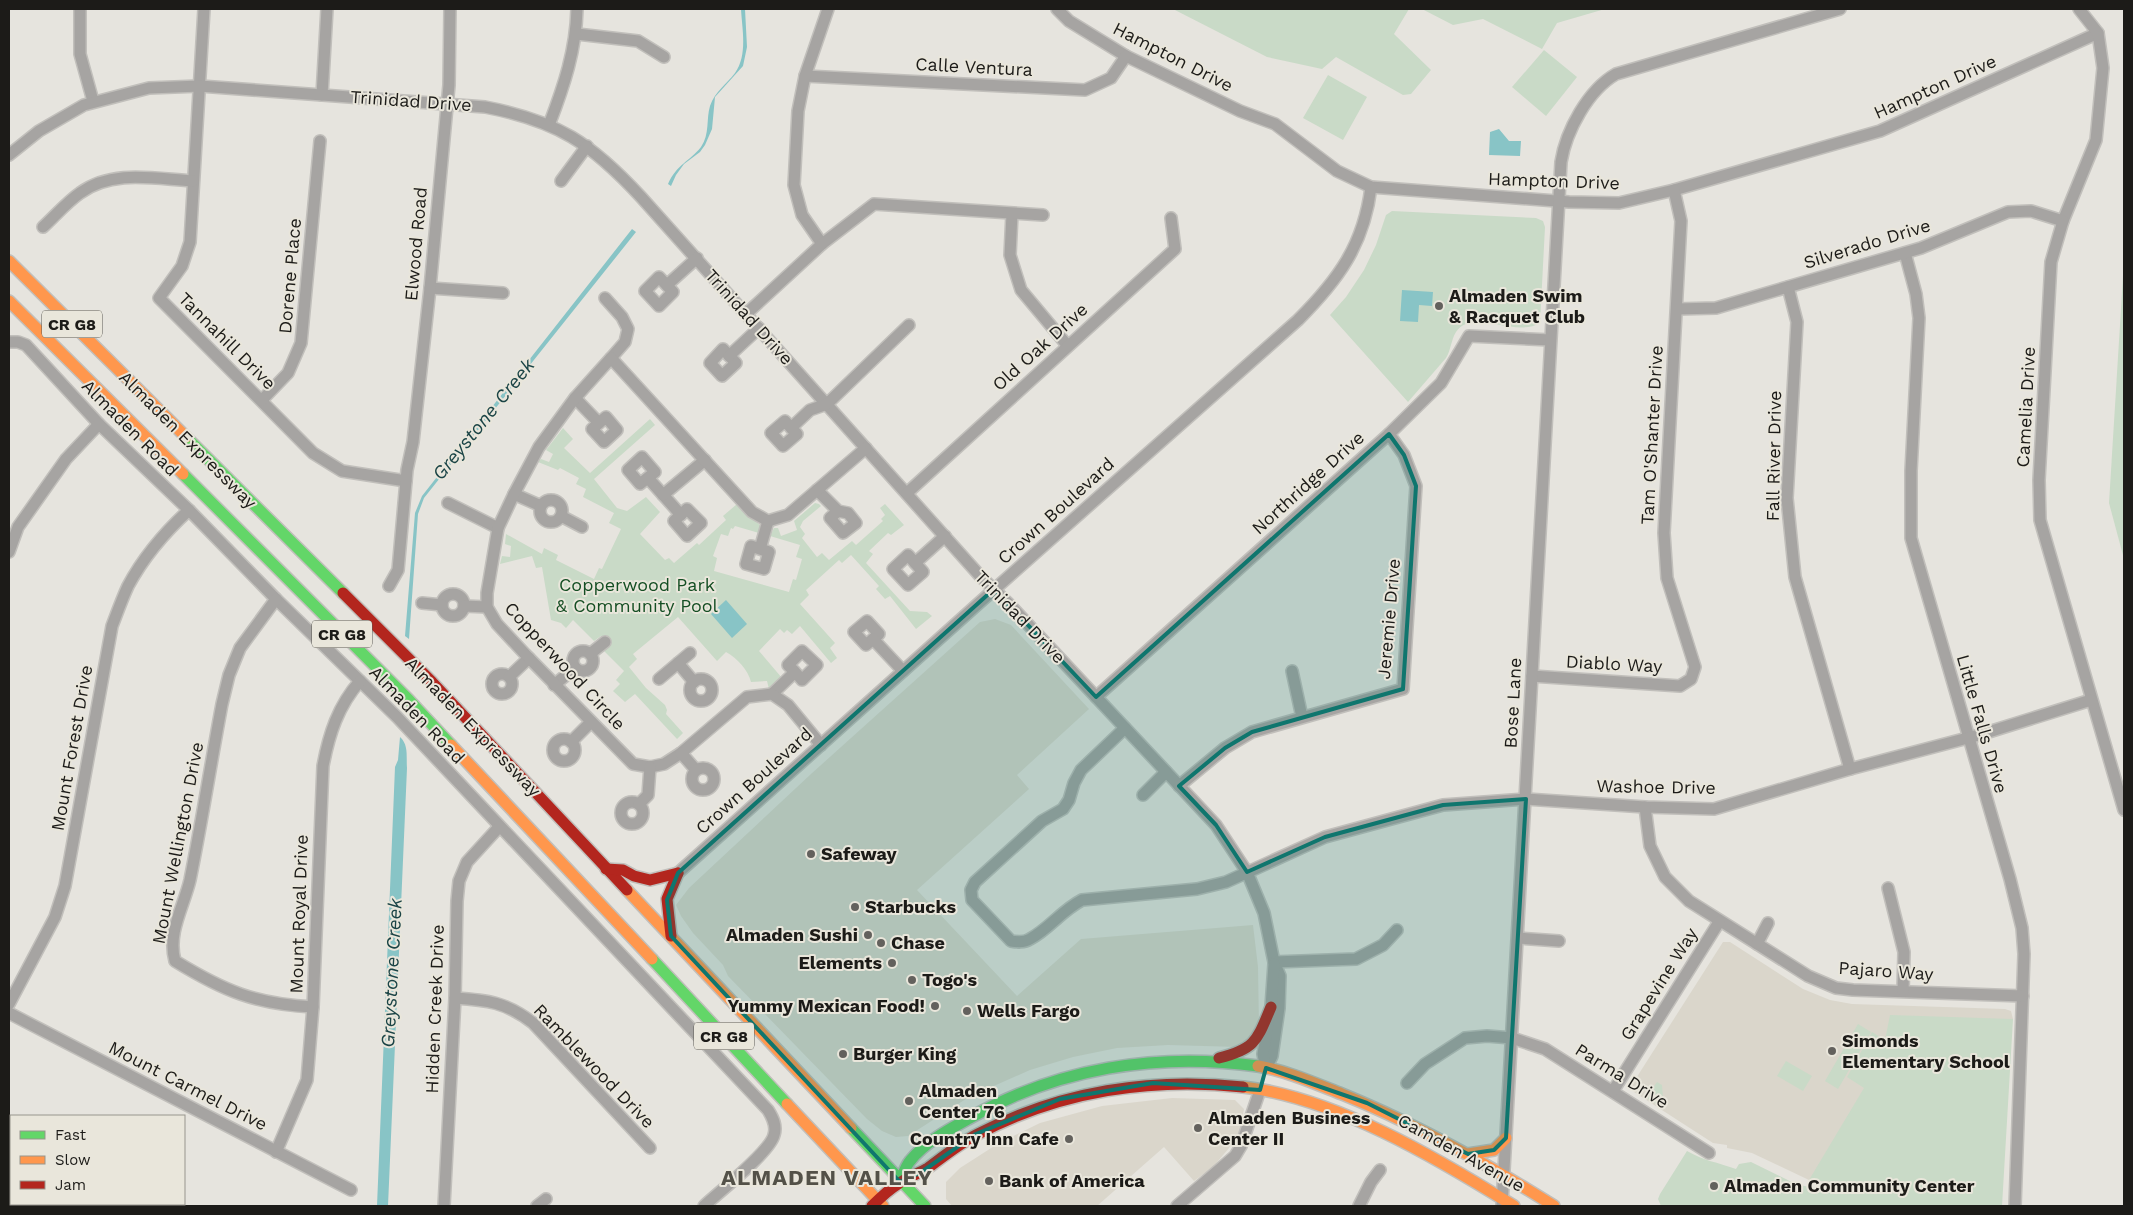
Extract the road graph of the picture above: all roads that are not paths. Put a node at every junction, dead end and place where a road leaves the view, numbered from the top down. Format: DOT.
graph roads {
  1 [pos="80,9"];
  2 [pos="204,9"];
  3 [pos="326,9"];
  4 [pos="450,9"];
  5 [pos="577,9"];
  6 [pos="828,9"];
  7 [pos="1057,9"];
  8 [pos="1840,9"];
  9 [pos="2079,9"];
  10 [pos="2098,33"];
  11 [pos="576,34"];
  12 [pos="1126,56"];
  13 [pos="664,57"];
  14 [pos="806,76"];
  15 [pos="200,86"];
  16 [pos="322,95"];
  17 [pos="93,101"];
  18 [pos="446,104"];
  19 [pos="549,125"];
  20 [pos="320,141"];
  21 [pos="587,146"];
  22 [pos="9,155"];
  23 [pos="193,181"];
  24 [pos="561,181"];
  25 [pos="1371,187"];
  26 [pos="1674,190"];
  27 [pos="1559,201"];
  28 [pos="1012,214"];
  29 [pos="1043,215"];
  30 [pos="1171,218"];
  31 [pos="2064,221"];
  32 [pos="43,227"];
  33 [pos="822,244"];
  34 [pos="1905,253"];
  35 [pos="697,258"];
  36 [pos="9,261"];
  37 [pos="667,285"];
  38 [pos="1788,286"];
  39 [pos="430,288"];
  40 [pos="503,293"];
  41 [pos="605,298"];
  42 [pos="9,301"];
  43 [pos="1677,309"];
  44 [pos="746,314"];
  45 [pos="909,325"];
  46 [pos="759,328"];
  47 [pos="1550,340"];
  48 [pos="12,342"];
  49 [pos="1067,345"];
  50 [pos="729,356"];
  51 [pos="611,358"];
  52 [pos="575,398"];
  53 [pos="262,400"];
  54 [pos="827,404"];
  55 [pos="99,424"];
  56 [pos="791,428"];
  57 [pos="1389,434"];
  58 [pos="619,445"];
  59 [pos="866,448"];
  60 [pos="705,460"];
  61 [pos="648,478"];
  62 [pos="406,481"];
  63 [pos="817,490"];
  64 [pos="514,494"];
  65 [pos="907,494"];
  66 [pos="663,495"];
  67 [pos="448,503"];
  68 [pos="541,506"];
  69 [pos="189,510"];
  70 [pos="838,511"];
  71 [pos="681,515"];
  72 [pos="561,516"];
  73 [pos="768,521"];
  74 [pos="582,527"];
  75 [pos="498,528"];
  76 [pos="945,536"];
  77 [pos="760,549"];
  78 [pos="9,552"];
  79 [pos="915,563"];
  80 [pos="389,586"];
  81 [pos="994,589"];
  82 [pos="276,599"];
  83 [pos="422,603"];
  84 [pos="487,607"];
  85 [pos="873,639"];
  86 [pos="605,642"];
  87 [pos="690,653"];
  88 [pos="529,658"];
  89 [pos="678,663"];
  90 [pos="903,671"];
  91 [pos="1292,671"];
  92 [pos="795,672"];
  93 [pos="1532,676"];
  94 [pos="658,679"];
  95 [pos="1691,679"];
  96 [pos="360,681"];
  97 [pos="694,682"];
  98 [pos="554,685"];
  99 [pos="772,694"];
  100 [pos="491,696"];
  101 [pos="1096,697"];
  102 [pos="707,700"];
  103 [pos="2091,700"];
  104 [pos="721,717"];
  105 [pos="1302,717"];
  106 [pos="592,722"];
  107 [pos="1126,728"];
  108 [pos="1968,738"];
  109 [pos="821,744"];
  110 [pos="680,753"];
  111 [pos="554,762"];
  112 [pos="650,767"];
  113 [pos="696,770"];
  114 [pos="1850,770"];
  115 [pos="1166,772"];
  116 [pos="1179,786"];
  117 [pos="1143,795"];
  118 [pos="1526,799"];
  119 [pos="639,804"];
  120 [pos="1645,807"];
  121 [pos="2124,810"];
  122 [pos="499,827"];
  123 [pos="606,869"];
  124 [pos="1247,872"];
  125 [pos="678,873"];
  126 [pos="1888,888"];
  127 [pos="1719,922"];
  128 [pos="1768,923"];
  129 [pos="1397,930"];
  130 [pos="671,936"];
  131 [pos="1518,938"];
  132 [pos="1559,941"];
  133 [pos="1757,944"];
  134 [pos="1274,962"];
  135 [pos="1903,991"];
  136 [pos="2023,996"];
  137 [pos="454,998"];
  138 [pos="9,1004"];
  139 [pos="313,1007"];
  140 [pos="1271,1007"];
  141 [pos="9,1013"];
  142 [pos="1512,1038"];
  143 [pos="1202,1061"];
  144 [pos="1266,1068"];
  145 [pos="1407,1083"];
  146 [pos="1260,1090"];
  147 [pos="1613,1091"];
  148 [pos="1506,1138"];
  149 [pos="650,1148"];
  150 [pos="276,1152"];
  151 [pos="1709,1153"];
  152 [pos="1468,1154"];
  153 [pos="1380,1170"];
  154 [pos="1504,1174"];
  155 [pos="900,1182"];
  156 [pos="351,1190"];
  157 [pos="1502,1202"];
  158 [pos="878,1204"];
  159 [pos="444,1206"];
  160 [pos="704,1206"];
  161 [pos="925,1206"];
  162 [pos="1177,1206"];
  163 [pos="1360,1206"];
  164 [pos="1514,1206"];
  165 [pos="1554,1206"];
  166 [pos="2015,1206"];
  1 -- 17 [label="street"];
  2 -- 15 [label="street, Tannahill Drive"];
  3 -- 16 [label="street"];
  4 -- 18 [label="street, Elwood Road"];
  5 -- 11 [label="street"];
  6 -- 14 [label="street"];
  7 -- 12 [label="street, Hampton Drive"];
  8 -- 27 [label="street, Bose Lane"];
  9 -- 10 [label="street"];
  10 -- 26 [label="street, Hampton Drive"];
  10 -- 31 [label="street, Camelia Drive"];
  11 -- 13 [label="street"];
  11 -- 19 [label="street"];
  12 -- 14 [label="street, Calle Ventura"];
  12 -- 25 [label="street, Hampton Drive"];
  14 -- 33 [label="street"];
  15 -- 16 [label="street, Trinidad Drive"];
  15 -- 17 [label="street, Trinidad Drive"];
  15 -- 23 [label="street, Tannahill Drive"];
  16 -- 18 [label="street, Trinidad Drive"];
  17 -- 22 [label="street, Trinidad Drive"];
  18 -- 19 [label="street, Trinidad Drive"];
  18 -- 39 [label="street, Elwood Road"];
  19 -- 21 [label="street, Trinidad Drive"];
  20 -- 53 [label="street, Dorene Place"];
  21 -- 24 [label="street"];
  21 -- 35 [label="street, Trinidad Drive"];
  23 -- 32 [label="street"];
  23 -- 53 [label="street, Tannahill Drive"];
  25 -- 27 [label="street, Hampton Drive"];
  25 -- 81 [label="street, Crown Boulevard"];
  26 -- 27 [label="street, Hampton Drive"];
  26 -- 43 [label="street, Tam O'Shanter Drive"];
  27 -- 47 [label="street, Bose Lane"];
  28 -- 29 [label="street"];
  28 -- 33 [label="street"];
  28 -- 49 [label="street"];
  30 -- 49 [label="street, Old Oak Drive"];
  31 -- 34 [label="street, Silverado Drive"];
  31 -- 103 [label="street, Camelia Drive"];
  33 -- 44 [label="street"];
  34 -- 38 [label="street, Silverado Drive"];
  34 -- 108 [label="street, Little Falls Drive"];
  35 -- 37 [label="street"];
  35 -- 44 [label="street, Trinidad Drive"];
  36 -- 123 [label="main road, Almaden Expressway / CR G8"];
  38 -- 43 [label="street, Silverado Drive"];
  38 -- 114 [label="street, Fall River Drive"];
  39 -- 40 [label="street"];
  39 -- 62 [label="street, Elwood Road"];
  41 -- 51 [label="street, Copperwood Circle"];
  42 -- 158 [label="main road, Almaden Expressway / CR G8"];
  43 -- 95 [label="street, Tam O'Shanter Drive"];
  44 -- 46 [label="street, Trinidad Drive"];
  45 -- 54 [label="street"];
  46 -- 50 [label="street"];
  46 -- 54 [label="street, Trinidad Drive"];
  47 -- 57 [label="street, Northridge Drive"];
  47 -- 93 [label="street, Bose Lane"];
  48 -- 55 [label="street, Almaden Road"];
  49 -- 65 [label="street, Old Oak Drive"];
  51 -- 52 [label="street, Copperwood Circle"];
  51 -- 60 [label="street"];
  52 -- 58 [label="street"];
  52 -- 64 [label="street, Copperwood Circle"];
  53 -- 62 [label="street, Tannahill Drive"];
  54 -- 56 [label="street"];
  54 -- 59 [label="street, Trinidad Drive"];
  55 -- 69 [label="street, Almaden Road"];
  55 -- 78 [label="street"];
  57 -- 101 [label="street, Northridge Drive"];
  57 -- 105 [label="street, Jeremie Drive"];
  59 -- 63 [label="street"];
  59 -- 65 [label="street, Trinidad Drive"];
  60 -- 66 [label="street"];
  60 -- 73 [label="street"];
  61 -- 66 [label="street"];
  62 -- 80 [label="street, Elwood Road"];
  63 -- 70 [label="street"];
  63 -- 73 [label="street"];
  64 -- 68 [label="street"];
  64 -- 75 [label="street, Copperwood Circle"];
  65 -- 76 [label="street, Trinidad Drive"];
  66 -- 71 [label="street"];
  67 -- 75 [label="street"];
  68 -- 72 [label="street"];
  68 -- 72 [label="street"];
  69 -- 82 [label="street, Almaden Road"];
  69 -- 138 [label="street, Mount Forest Drive"];
  72 -- 74 [label="street"];
  73 -- 77 [label="street"];
  75 -- 84 [label="street, Copperwood Circle"];
  76 -- 79 [label="street"];
  76 -- 81 [label="street, Trinidad Drive"];
  81 -- 90 [label="street, Crown Boulevard"];
  81 -- 101 [label="street, Trinidad Drive"];
  82 -- 96 [label="street, Almaden Road"];
  82 -- 139 [label="street, Mount Wellington Drive"];
  83 -- 84 [label="street"];
  84 -- 88 [label="street, Copperwood Circle"];
  85 -- 90 [label="street"];
  86 -- 98 [label="street"];
  87 -- 89 [label="street"];
  88 -- 98 [label="street, Copperwood Circle"];
  88 -- 100 [label="street"];
  89 -- 94 [label="street"];
  89 -- 97 [label="street"];
  90 -- 109 [label="street, Crown Boulevard"];
  91 -- 105 [label="street"];
  92 -- 99 [label="street"];
  93 -- 95 [label="street, Diablo Way"];
  93 -- 118 [label="street, Bose Lane"];
  96 -- 122 [label="street, Almaden Road"];
  96 -- 139 [label="street, Mount Royal Drive"];
  97 -- 102 [label="street"];
  97 -- 102 [label="street"];
  98 -- 106 [label="street, Copperwood Circle"];
  99 -- 104 [label="street"];
  99 -- 109 [label="street"];
  101 -- 107 [label="street, Trinidad Drive"];
  102 -- 104 [label="street"];
  103 -- 108 [label="street, Washoe Drive"];
  103 -- 121 [label="street, Camelia Drive"];
  104 -- 110 [label="street"];
  105 -- 116 [label="street, Jeremie Drive"];
  106 -- 111 [label="street"];
  106 -- 112 [label="street, Copperwood Circle"];
  107 -- 115 [label="street, Trinidad Drive"];
  107 -- 124 [label="street, Washoe Drive"];
  108 -- 114 [label="street, Washoe Drive"];
  108 -- 136 [label="street, Little Falls Drive"];
  109 -- 125 [label="street, Crown Boulevard"];
  110 -- 112 [label="street"];
  110 -- 113 [label="street"];
  112 -- 119 [label="street"];
  113 -- 113 [label="street"];
  114 -- 120 [label="street, Washoe Drive"];
  115 -- 116 [label="street, Trinidad Drive"];
  115 -- 117 [label="street"];
  116 -- 124 [label="street, Trinidad Drive"];
  118 -- 120 [label="street, Washoe Drive"];
  118 -- 124 [label="street, Washoe Drive"];
  118 -- 131 [label="street, Bose Lane"];
  119 -- 119 [label="street"];
  120 -- 127 [label="street, Pajaro Way"];
  122 -- 137 [label="street, Hidden Creek Drive"];
  122 -- 160 [label="street, Almaden Road"];
  123 -- 125 [label="main road"];
  123 -- 130 [label="main road, Almaden Expressway / CR G8"];
  124 -- 134 [label="street, Trinidad Drive"];
  125 -- 130 [label="main road"];
  126 -- 135 [label="street"];
  127 -- 133 [label="street, Pajaro Way"];
  127 -- 147 [label="street, Grapevine Way"];
  128 -- 133 [label="street"];
  129 -- 134 [label="street"];
  130 -- 155 [label="main road, Almaden Expressway / CR G8"];
  131 -- 132 [label="street"];
  131 -- 142 [label="street, Bose Lane"];
  133 -- 135 [label="street, Pajaro Way"];
  134 -- 140 [label="street, Trinidad Drive"];
  134 -- 144 [label="street, Trinidad Drive"];
  135 -- 136 [label="street, Pajaro Way"];
  136 -- 166 [label="street, Little Falls Drive"];
  137 -- 149 [label="street, Ramblewood Drive"];
  137 -- 159 [label="street, Hidden Creek Drive"];
  139 -- 150 [label="street, Mount Royal Drive"];
  140 -- 143 [label="main road"];
  140 -- 144 [label="street, Trinidad Drive"];
  141 -- 150 [label="street, Mount Carmel Drive"];
  142 -- 145 [label="street, Parma Drive"];
  142 -- 147 [label="street, Parma Drive"];
  142 -- 148 [label="street, Bose Lane"];
  143 -- 144 [label="main road, Camden Avenue"];
  143 -- 155 [label="main road, Camden Avenue"];
  144 -- 146 [label="main road, Trinidad Drive"];
  144 -- 152 [label="main road, Camden Avenue"];
  146 -- 155 [label="main road, Camden Avenue"];
  146 -- 157 [label="main road, Camden Avenue"];
  146 -- 162 [label="street, Trinidad Drive"];
  147 -- 151 [label="street, Parma Drive"];
  148 -- 152 [label="main road"];
  148 -- 154 [label="street, Bose Lane"];
  150 -- 156 [label="street, Mount Carmel Drive"];
  152 -- 154 [label="main road, Camden Avenue"];
  153 -- 163 [label="street"];
  154 -- 157 [label="street, Bose Lane"];
  154 -- 165 [label="main road, Camden Avenue"];
  155 -- 158 [label="main road, Camden Avenue"];
  155 -- 161 [label="main road, Almaden Expressway / CR G8"];
  157 -- 164 [label="main road, Camden Avenue"];
}
